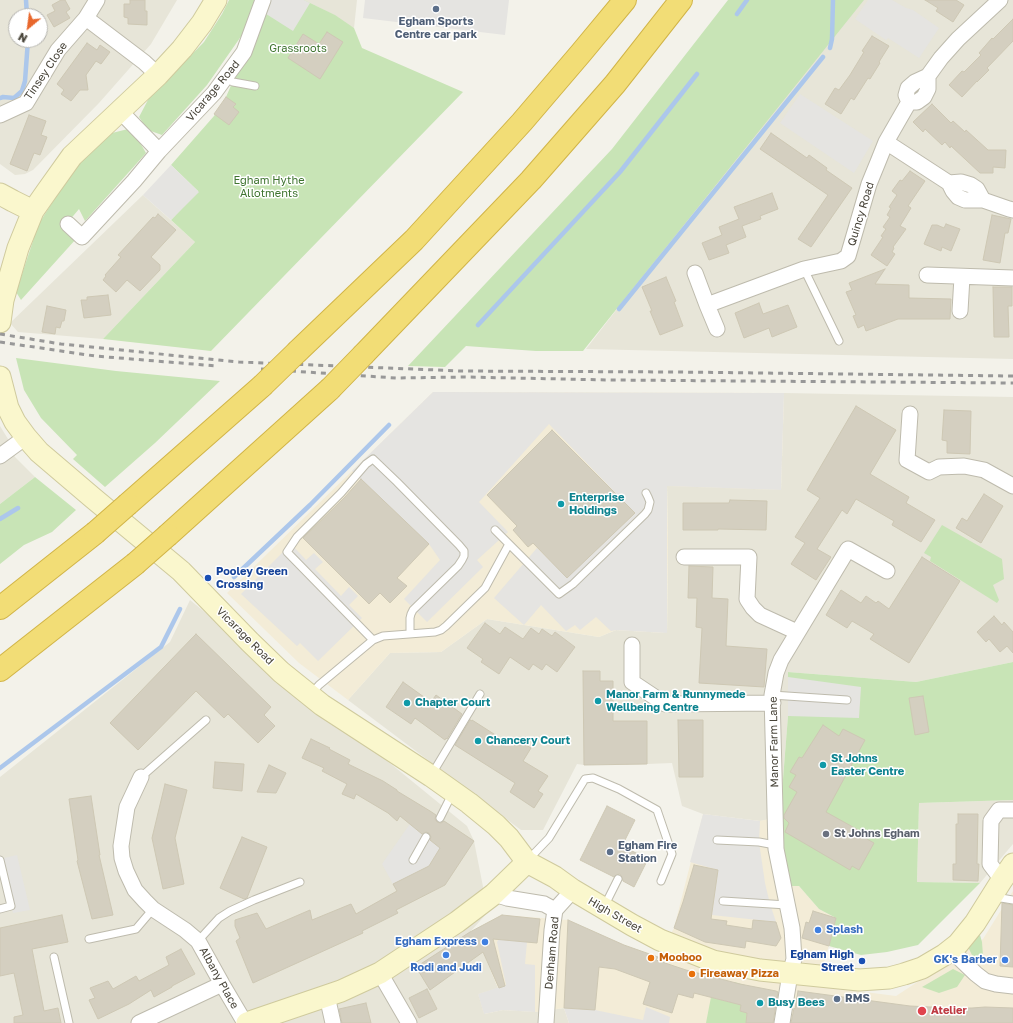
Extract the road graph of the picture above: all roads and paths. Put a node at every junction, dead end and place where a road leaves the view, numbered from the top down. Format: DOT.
graph roads {
  1 [pos="97,0"];
  2 [pos="216,0"];
  3 [pos="624,0"];
  4 [pos="682,0"];
  5 [pos="1000,0"];
  6 [pos="264,1"];
  7 [pos="86,18"];
  8 [pos="158,75"];
  9 [pos="225,78"];
  10 [pos="255,86"];
  11 [pos="120,111"];
  12 [pos="0,115"];
  13 [pos="886,142"];
  14 [pos="159,151"];
  15 [pos="0,194"];
  16 [pos="1013,210"];
  17 [pos="33,211"];
  18 [pos="68,224"];
  19 [pos="804,269"];
  20 [pos="695,273"];
  21 [pos="927,275"];
  22 [pos="962,277"];
  23 [pos="1013,278"];
  24 [pos="707,305"];
  25 [pos="960,311"];
  26 [pos="0,322"];
  27 [pos="717,329"];
  28 [pos="839,341"];
  29 [pos="0,377"];
  30 [pos="910,414"];
  31 [pos="26,437"];
  32 [pos="0,456"];
  33 [pos="1013,486"];
  34 [pos="646,493"];
  35 [pos="496,530"];
  36 [pos="509,544"];
  37 [pos="684,557"];
  38 [pos="887,571"];
  39 [pos="0,608"];
  40 [pos="797,632"];
  41 [pos="410,634"];
  42 [pos="373,640"];
  43 [pos="632,645"];
  44 [pos="0,670"];
  45 [pos="480,694"];
  46 [pos="310,695"];
  47 [pos="773,699"];
  48 [pos="847,700"];
  49 [pos="206,720"];
  50 [pos="430,776"];
  51 [pos="141,777"];
  52 [pos="454,792"];
  53 [pos="1013,810"];
  54 [pos="440,818"];
  55 [pos="426,837"];
  56 [pos="717,840"];
  57 [pos="776,845"];
  58 [pos="0,860"];
  59 [pos="412,860"];
  60 [pos="527,862"];
  61 [pos="618,879"];
  62 [pos="661,881"];
  63 [pos="300,882"];
  64 [pos="1002,882"];
  65 [pos="573,890"];
  66 [pos="494,894"];
  67 [pos="1013,900"];
  68 [pos="723,901"];
  69 [pos="787,905"];
  70 [pos="0,908"];
  71 [pos="603,909"];
  72 [pos="153,910"];
  73 [pos="555,910"];
  74 [pos="89,939"];
  75 [pos="198,941"];
  76 [pos="951,950"];
  77 [pos="54,957"];
  78 [pos="380,973"];
  79 [pos="790,974"];
  80 [pos="222,984"];
  81 [pos="1013,986"];
  82 [pos="327,996"];
  83 [pos="69,1023"];
  84 [pos="139,1023"];
  85 [pos="246,1023"];
  86 [pos="333,1023"];
  87 [pos="409,1023"];
  88 [pos="546,1023"];
  89 [pos="782,1023"];
  1 -- 7 [label="street, Tinsey Close"];
  2 -- 8 [label="main road"];
  3 -- 39 [label="highway, bridge"];
  4 -- 44 [label="highway, bridge"];
  5 -- 13 [label="street, Quincy Road"];
  6 -- 9 [label="street, Vicarage Road"];
  7 -- 8 [label="street"];
  7 -- 12 [label="street, Tinsey Close"];
  8 -- 11 [label="main road"];
  9 -- 10 [label="lane"];
  9 -- 14 [label="street, Vicarage Road"];
  11 -- 14 [label="street"];
  11 -- 17 [label="main road"];
  13 -- 16 [label="street"];
  13 -- 19 [label="street, Quincy Road"];
  14 -- 18 [label="street, Vicarage Road"];
  15 -- 17 [label="main road"];
  17 -- 26 [label="main road"];
  19 -- 24 [label="street, Quincy Road"];
  19 -- 28 [label="lane"];
  20 -- 24 [label="street"];
  21 -- 22 [label="street"];
  22 -- 23 [label="street"];
  22 -- 25 [label="street"];
  24 -- 27 [label="street"];
  29 -- 31 [label="main road, Vicarage Road"];
  30 -- 33 [label="street"];
  31 -- 32 [label="street"];
  31 -- 46 [label="main road, Vicarage Road"];
  34 -- 36 [label="lane"];
  35 -- 36 [label="lane"];
  36 -- 41 [label="lane"];
  37 -- 40 [label="street"];
  38 -- 40 [label="street, Manor Farm Lane"];
  40 -- 47 [label="street, Manor Farm Lane"];
  41 -- 42 [label="lane"];
  41 -- 42 [label="lane"];
  42 -- 46 [label="lane"];
  43 -- 47 [label="street"];
  45 -- 50 [label="lane"];
  46 -- 50 [label="main road, Vicarage Road"];
  47 -- 48 [label="lane"];
  47 -- 57 [label="street, Manor Farm Lane"];
  49 -- 51 [label="lane"];
  50 -- 52 [label="main road, Vicarage Road"];
  51 -- 72 [label="street, Albany Place"];
  52 -- 54 [label="lane"];
  52 -- 60 [label="main road, Vicarage Road"];
  53 -- 64 [label="street"];
  55 -- 59 [label="lane"];
  56 -- 57 [label="lane"];
  57 -- 69 [label="street, Manor Farm Lane"];
  58 -- 70 [label="lane"];
  60 -- 62 [label="lane"];
  60 -- 65 [label="main road, High Street"];
  60 -- 66 [label="main road"];
  61 -- 71 [label="lane"];
  63 -- 75 [label="lane"];
  64 -- 67 [label="lane"];
  64 -- 76 [label="main road, High Street"];
  65 -- 71 [label="main road, High Street"];
  65 -- 73 [label="street, Denham Road"];
  66 -- 73 [label="street"];
  66 -- 78 [label="main road"];
  68 -- 69 [label="lane"];
  69 -- 79 [label="street, Manor Farm Lane"];
  71 -- 79 [label="main road, High Street"];
  72 -- 74 [label="lane"];
  72 -- 75 [label="street, Albany Place"];
  73 -- 88 [label="street, Denham Road"];
  75 -- 80 [label="street, Albany Place"];
  76 -- 79 [label="main road, High Street"];
  76 -- 81 [label="street"];
  77 -- 83 [label="lane"];
  78 -- 82 [label="main road"];
  78 -- 87 [label="street"];
  79 -- 89 [label="street, Manor Farm Lane"];
  80 -- 84 [label="street"];
  80 -- 85 [label="street, Albany Place"];
  82 -- 85 [label="main road"];
  82 -- 86 [label="street"];
}
